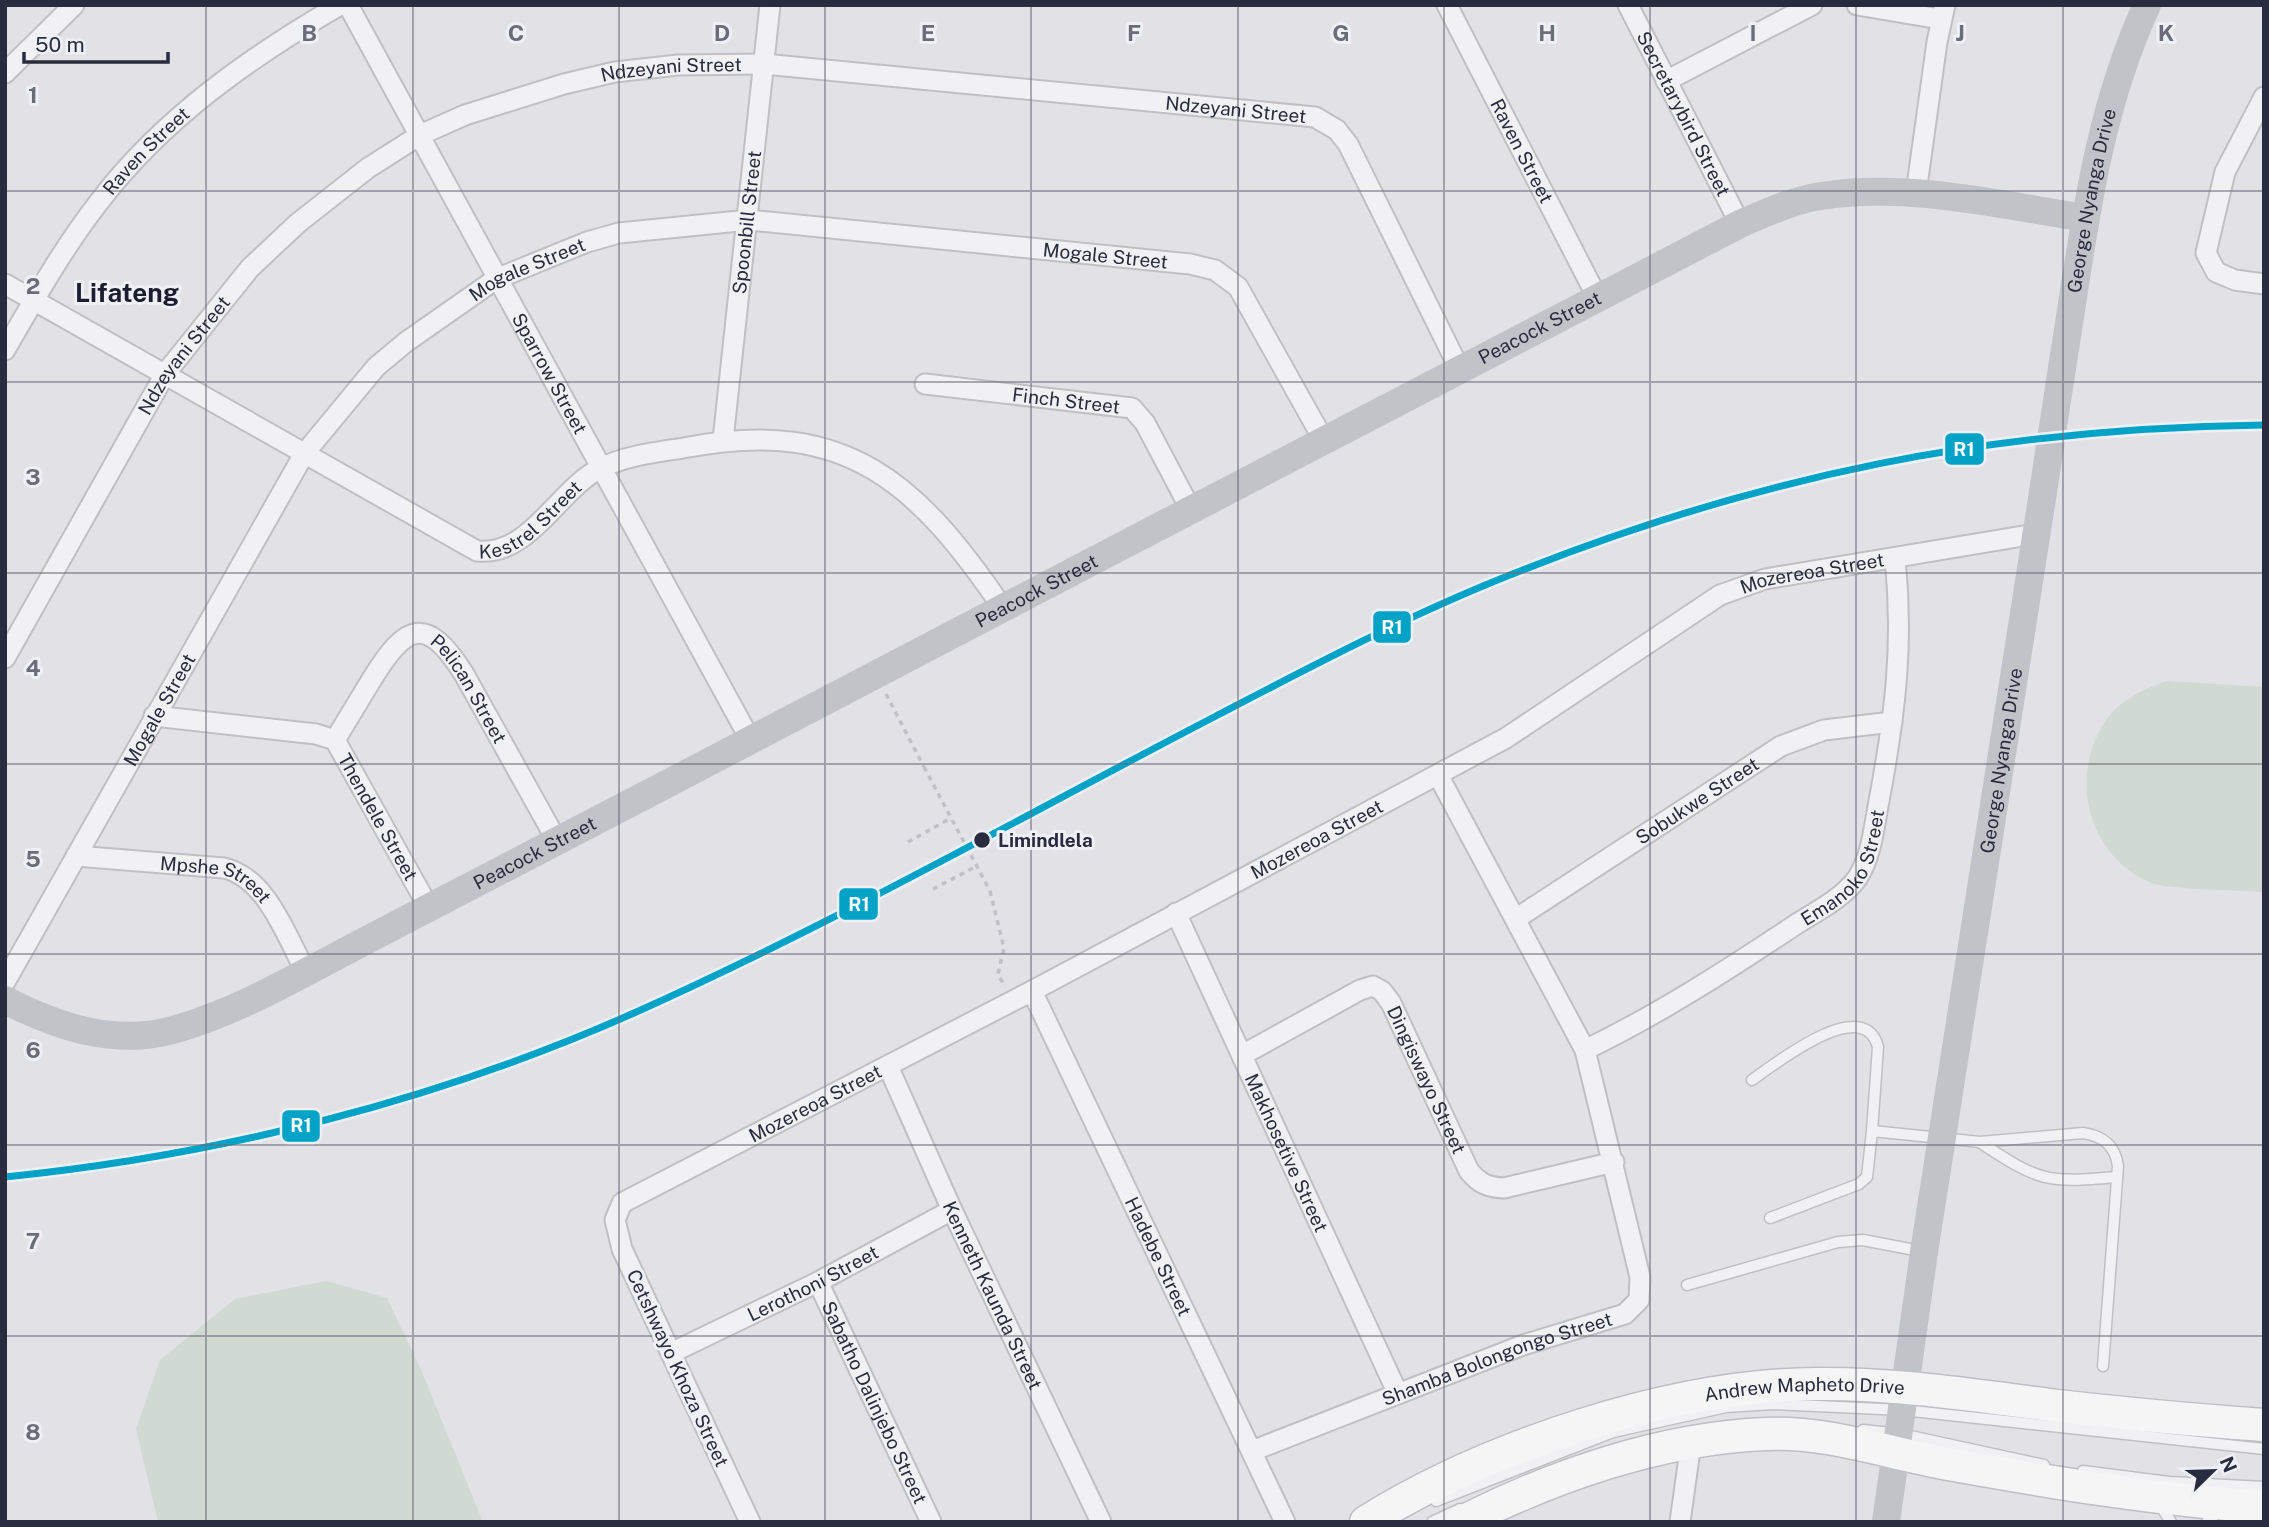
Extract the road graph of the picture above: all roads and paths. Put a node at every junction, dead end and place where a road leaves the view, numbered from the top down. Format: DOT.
graph roads {
  1 [pos="74,5"];
  2 [pos="340,5"];
  3 [pos="348,5"];
  4 [pos="770,5"];
  5 [pos="1447,5"];
  6 [pos="1628,5"];
  7 [pos="1812,5"];
  8 [pos="1857,5"];
  9 [pos="2147,5"];
  10 [pos="1943,12"];
  11 [pos="764,64"];
  12 [pos="5,73"];
  13 [pos="1666,81"];
  14 [pos="2264,97"];
  15 [pos="420,135"];
  16 [pos="1916,193"];
  17 [pos="2086,218"];
  18 [pos="749,220"];
  19 [pos="1740,224"];
  20 [pos="496,279"];
  21 [pos="5,284"];
  22 [pos="2264,284"];
  23 [pos="1597,297"];
  24 [pos="33,300"];
  25 [pos="5,350"];
  26 [pos="1458,368"];
  27 [pos="165,374"];
  28 [pos="925,384"];
  29 [pos="1324,439"];
  30 [pos="723,440"];
  31 [pos="303,454"];
  32 [pos="600,468"];
  33 [pos="1191,510"];
  34 [pos="2035,534"];
  35 [pos="1895,558"];
  36 [pos="1002,607"];
  37 [pos="5,658"];
  38 [pos="875,674"];
  39 [pos="153,716"];
  40 [pos="1892,722"];
  41 [pos="335,740"];
  42 [pos="751,741"];
  43 [pos="1438,775"];
  44 [pos="951,818"];
  45 [pos="557,841"];
  46 [pos="908,842"];
  47 [pos="76,856"];
  48 [pos="977,866"];
  49 [pos="933,889"];
  50 [pos="429,908"];
  51 [pos="1176,913"];
  52 [pos="1517,918"];
  53 [pos="306,972"];
  54 [pos="5,982"];
  55 [pos="1032,991"];
  56 [pos="5,1000"];
  57 [pos="1013,1001"];
  58 [pos="1585,1050"];
  59 [pos="1244,1054"];
  60 [pos="888,1066"];
  61 [pos="1752,1080"];
  62 [pos="1872,1131"];
  63 [pos="1943,1139"];
  64 [pos="1980,1142"];
  65 [pos="1614,1162"];
  66 [pos="2117,1177"];
  67 [pos="952,1210"];
  68 [pos="618,1211"];
  69 [pos="1770,1218"];
  70 [pos="1924,1252"];
  71 [pos="818,1282"];
  72 [pos="1687,1285"];
  73 [pos="671,1353"];
  74 [pos="2103,1366"];
  75 [pos="1398,1394"];
  76 [pos="1902,1421"];
  77 [pos="2264,1425"];
  78 [pos="1835,1427"];
  79 [pos="1848,1429"];
  80 [pos="1691,1443"];
  81 [pos="2264,1449"];
  82 [pos="1252,1451"];
  83 [pos="2053,1467"];
  84 [pos="2066,1469"];
  85 [pos="2264,1488"];
  86 [pos="1497,1492"];
  87 [pos="1424,1507"];
  88 [pos="2264,1507"];
  89 [pos="2163,1509"];
  90 [pos="1468,1512"];
  91 [pos="2216,1513"];
  92 [pos="750,1522"];
  93 [pos="931,1522"];
  94 [pos="1101,1522"];
  95 [pos="1285,1522"];
  96 [pos="1366,1522"];
  97 [pos="1432,1522"];
  98 [pos="1680,1522"];
  99 [pos="1886,1522"];
  1 -- 12 [label="street"];
  2 -- 24 [label="street, Raven Street"];
  3 -- 15 [label="street, Sparrow Street"];
  4 -- 11 [label="street, Spoonbill Street"];
  5 -- 23 [label="street, Raven Street"];
  6 -- 13 [label="street, Secretarybird Street"];
  7 -- 13 [label="street"];
  8 -- 10 [label="street"];
  9 -- 17 [label="street, George Nyanga Drive"];
  10 -- 16 [label="street"];
  11 -- 15 [label="street, Ndzeyani Street"];
  11 -- 18 [label="street, Spoonbill Street"];
  11 -- 26 [label="street, Ndzeyani Street"];
  13 -- 19 [label="street, Secretarybird Street"];
  14 -- 22 [label="street"];
  15 -- 20 [label="street, Sparrow Street"];
  15 -- 27 [label="street, Ndzeyani Street"];
  16 -- 17 [label="street, Peacock Street"];
  16 -- 19 [label="street, Peacock Street"];
  17 -- 34 [label="street, George Nyanga Drive, bridge"];
  18 -- 20 [label="street, Mogale Street"];
  18 -- 29 [label="street, Mogale Street"];
  18 -- 30 [label="street, Spoonbill Street"];
  19 -- 23 [label="street, Peacock Street"];
  20 -- 31 [label="street, Mogale Street"];
  20 -- 32 [label="street, Sparrow Street"];
  21 -- 24 [label="street, Kestrel Street"];
  23 -- 26 [label="street, Peacock Street"];
  24 -- 25 [label="street, Raven Street"];
  24 -- 27 [label="street, Kestrel Street"];
  26 -- 29 [label="street, Peacock Street"];
  27 -- 31 [label="street, Kestrel Street"];
  27 -- 37 [label="street, Ndzeyani Street"];
  28 -- 33 [label="street, Finch Street"];
  29 -- 33 [label="street, Peacock Street"];
  30 -- 32 [label="street, Kestrel Street"];
  30 -- 36 [label="street, Kestrel Street"];
  31 -- 32 [label="street, Kestrel Street"];
  31 -- 39 [label="street, Mogale Street"];
  32 -- 42 [label="street, Sparrow Street"];
  33 -- 36 [label="street, Peacock Street"];
  34 -- 35 [label="street, Mozereoa Street"];
  34 -- 63 [label="street, George Nyanga Drive"];
  35 -- 40 [label="street, Emanoko Street"];
  35 -- 43 [label="street, Mozereoa Street"];
  36 -- 38 [label="street, Peacock Street"];
  38 -- 42 [label="street, Peacock Street"];
  38 -- 44 [label="path, bridge"];
  39 -- 41 [label="street, Thendele Street"];
  39 -- 47 [label="street, Mogale Street"];
  40 -- 52 [label="street, Sobukwe Street"];
  40 -- 58 [label="street, Emanoko Street"];
  41 -- 45 [label="street, Pelican Street"];
  41 -- 50 [label="street, Thendele Street"];
  42 -- 45 [label="street, Peacock Street"];
  43 -- 51 [label="street, Mozereoa Street"];
  43 -- 52 [label="street, Shamba Bolongongo Street"];
  44 -- 46 [label="path"];
  44 -- 48 [label="path, bridge"];
  45 -- 50 [label="street, Peacock Street"];
  47 -- 53 [label="street, Mpshe Street"];
  47 -- 54 [label="street, Mogale Street"];
  48 -- 49 [label="path"];
  48 -- 57 [label="path, bridge"];
  50 -- 53 [label="street, Peacock Street"];
  51 -- 55 [label="street, Mozereoa Street"];
  51 -- 59 [label="street, Makhosetive Street"];
  52 -- 58 [label="street, Shamba Bolongongo Street"];
  53 -- 56 [label="street, Peacock Street"];
  55 -- 57 [label="street, Mozereoa Street"];
  55 -- 82 [label="street, Hadebe Street"];
  57 -- 60 [label="street, Mozereoa Street"];
  58 -- 65 [label="street, Shamba Bolongongo Street"];
  59 -- 65 [label="street, Dingiswayo Street"];
  59 -- 75 [label="street, Makhosetive Street"];
  60 -- 67 [label="street, Kenneth Kaunda Street"];
  60 -- 68 [label="street, Mozereoa Street"];
  61 -- 62 [label="lane"];
  62 -- 63 [label="lane"];
  62 -- 69 [label="lane"];
  63 -- 64 [label="lane"];
  63 -- 70 [label="street, George Nyanga Drive"];
  64 -- 66 [label="lane"];
  64 -- 66 [label="lane"];
  65 -- 75 [label="street, Shamba Bolongongo Street"];
  66 -- 74 [label="lane"];
  67 -- 71 [label="street, Lerothoni Street"];
  67 -- 94 [label="street, Kenneth Kaunda Street"];
  68 -- 73 [label="street, Cetshwayo Khoza Street"];
  70 -- 72 [label="lane"];
  70 -- 76 [label="street, George Nyanga Drive"];
  71 -- 73 [label="street, Lerothoni Street"];
  71 -- 93 [label="street, Sabatho Dalinjebo Street"];
  73 -- 92 [label="street, Cetshwayo Khoza Street"];
  75 -- 82 [label="street, Shamba Bolongongo Street"];
  76 -- 77 [label="main road, Andrew Mapheto Drive"];
  76 -- 79 [label="lane"];
  76 -- 80 [label="main road, Andrew Mapheto Drive"];
  76 -- 81 [label="lane"];
  76 -- 83 [label="lane"];
  76 -- 87 [label="lane"];
  76 -- 89 [label="main road, Andrew Mapheto Drive"];
  76 -- 96 [label="main road, Andrew Mapheto Drive"];
  76 -- 99 [label="street, George Nyanga Drive"];
  78 -- 86 [label="lane"];
  80 -- 90 [label="main road, Andrew Mapheto Drive"];
  80 -- 98 [label="street"];
  82 -- 95 [label="street, Hadebe Street"];
  84 -- 85 [label="lane"];
  88 -- 91 [label="main road, Andrew Mapheto Drive"];
  89 -- 91 [label="main road, Andrew Mapheto Drive"];
  90 -- 97 [label="lane"];
}
